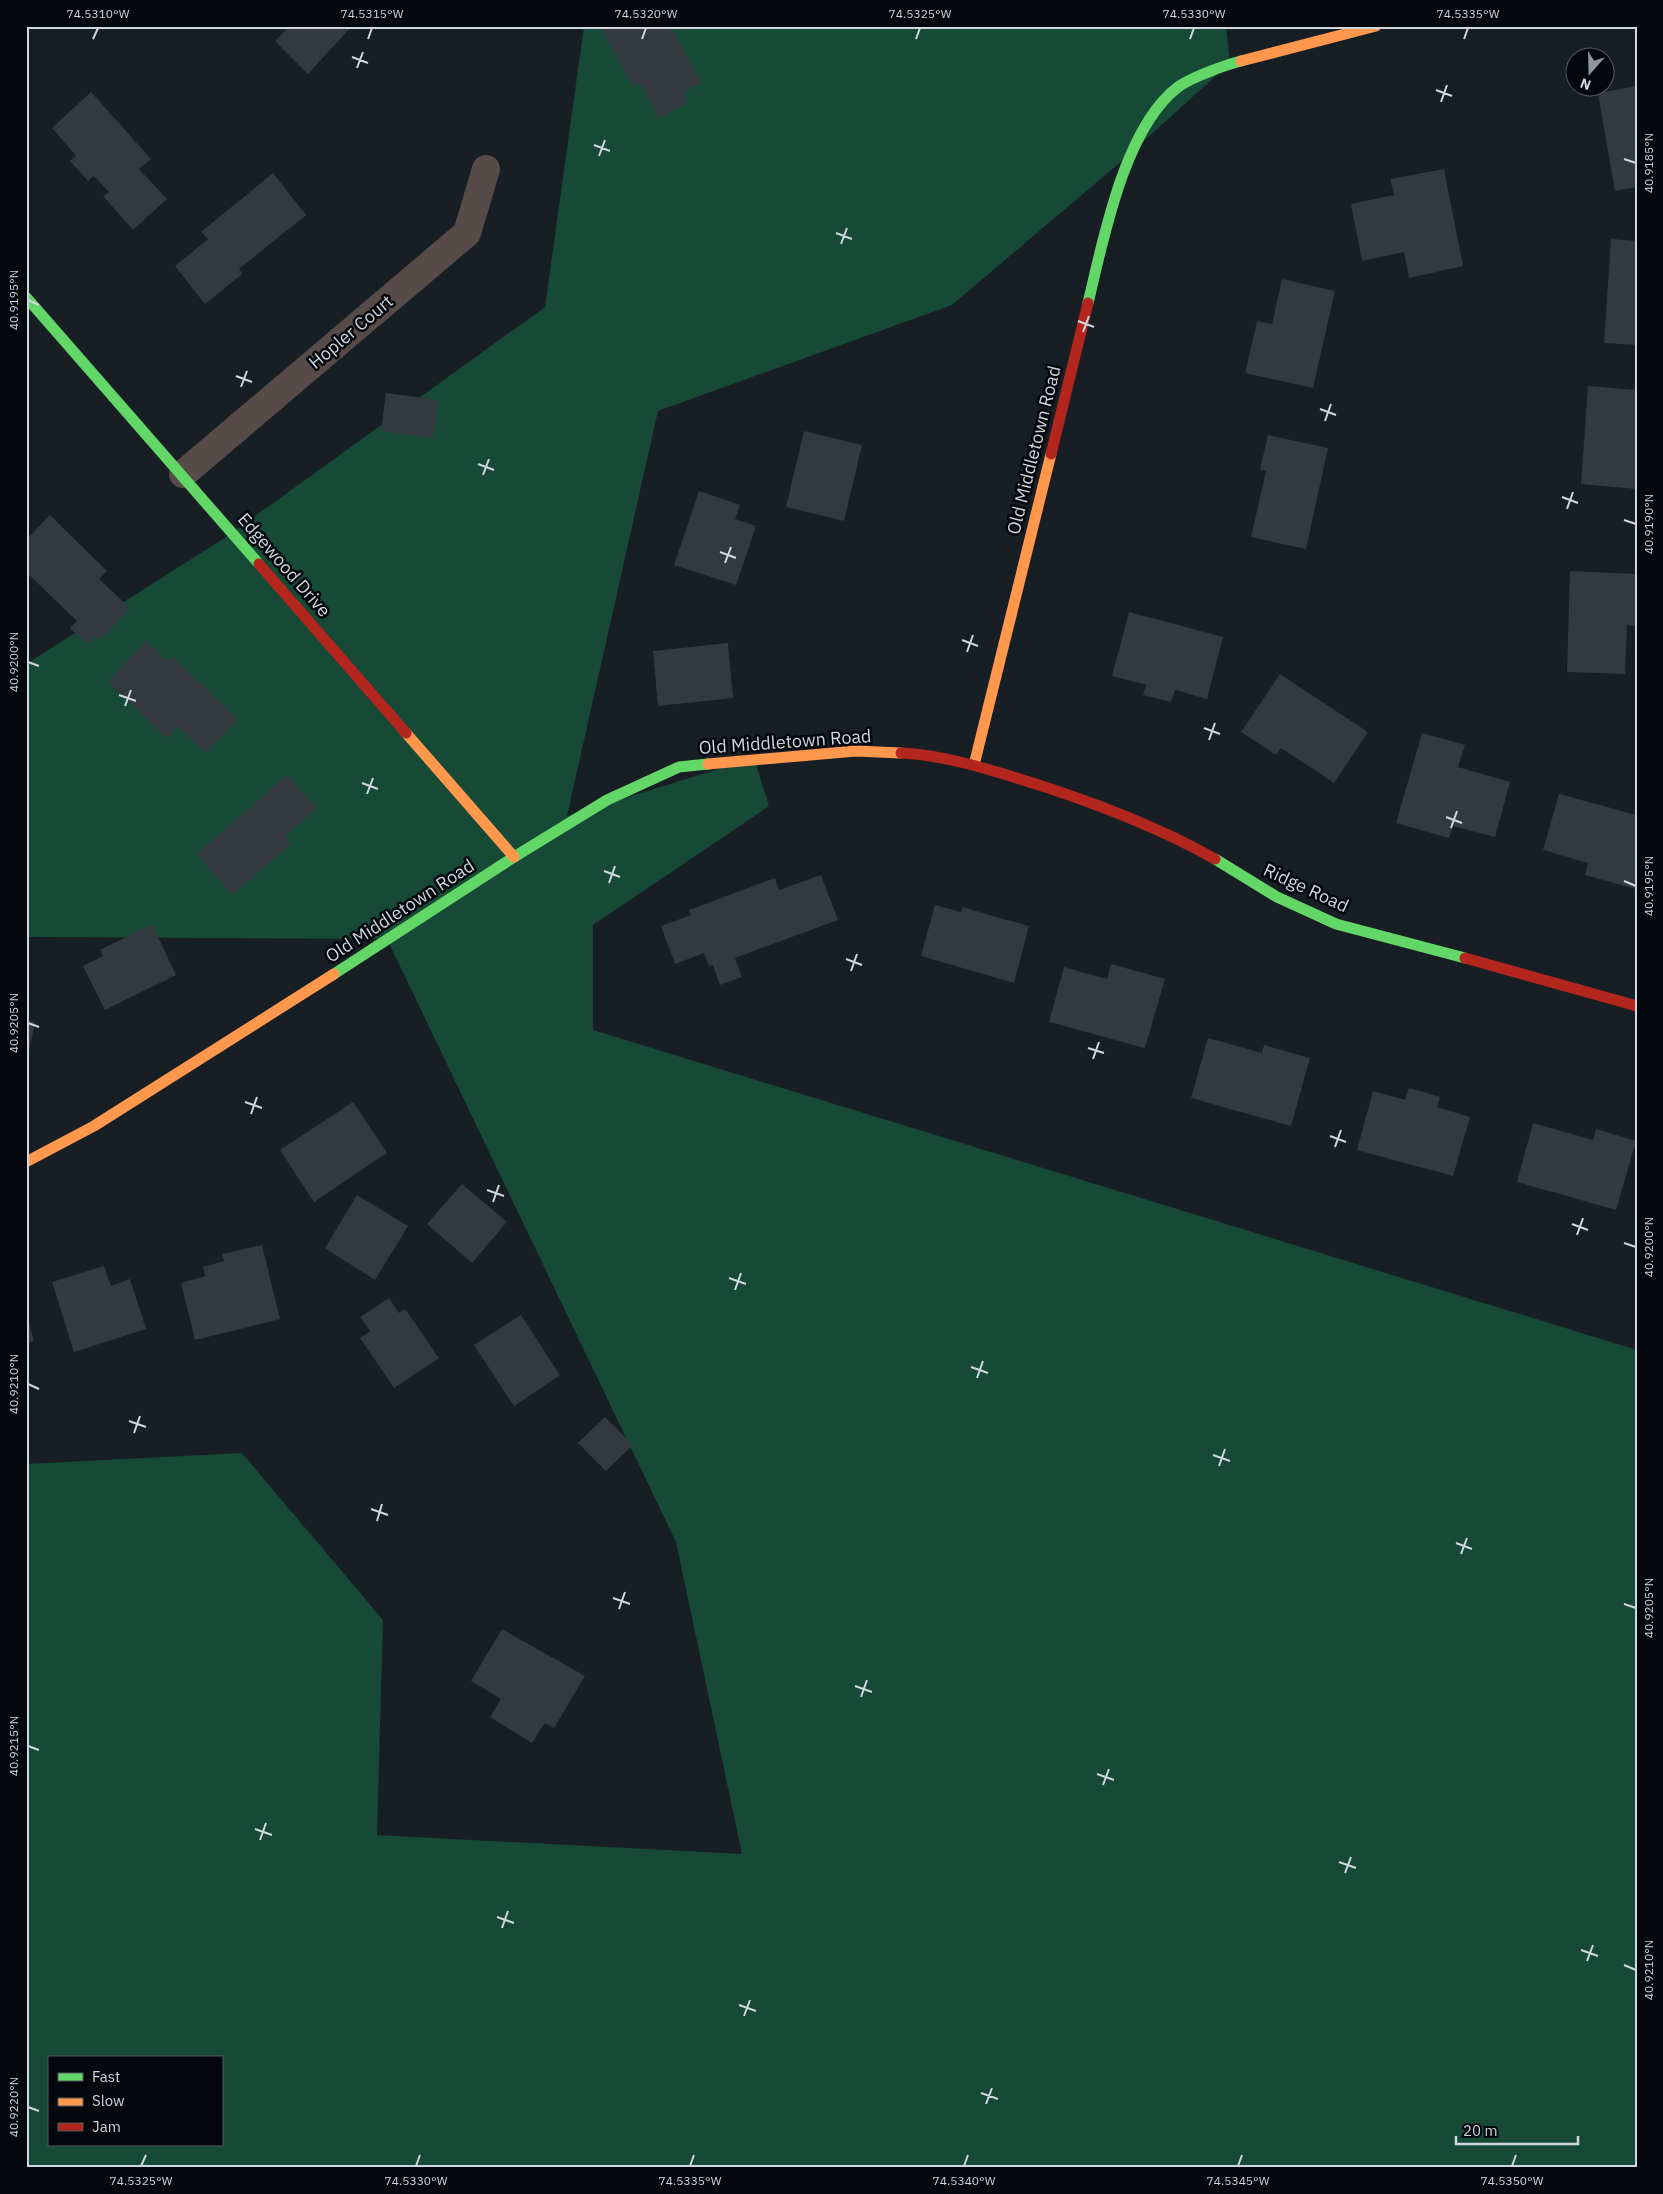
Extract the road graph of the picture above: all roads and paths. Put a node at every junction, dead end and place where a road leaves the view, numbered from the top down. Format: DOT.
graph roads {
  1 [pos="1376,26"];
  2 [pos="486,169"];
  3 [pos="26,297"];
  4 [pos="183,474"];
  5 [pos="974,765"];
  6 [pos="514,857"];
  7 [pos="1637,1006"];
  8 [pos="26,1162"];
  1 -- 5 [label="street, Old Middletown Road"];
  2 -- 4 [label="street, Hopler Court"];
  3 -- 4 [label="street, Edgewood Drive"];
  4 -- 6 [label="street, Edgewood Drive"];
  5 -- 6 [label="street, Old Middletown Road"];
  5 -- 7 [label="street, Ridge Road"];
  6 -- 8 [label="street, Old Middletown Road"];
}
